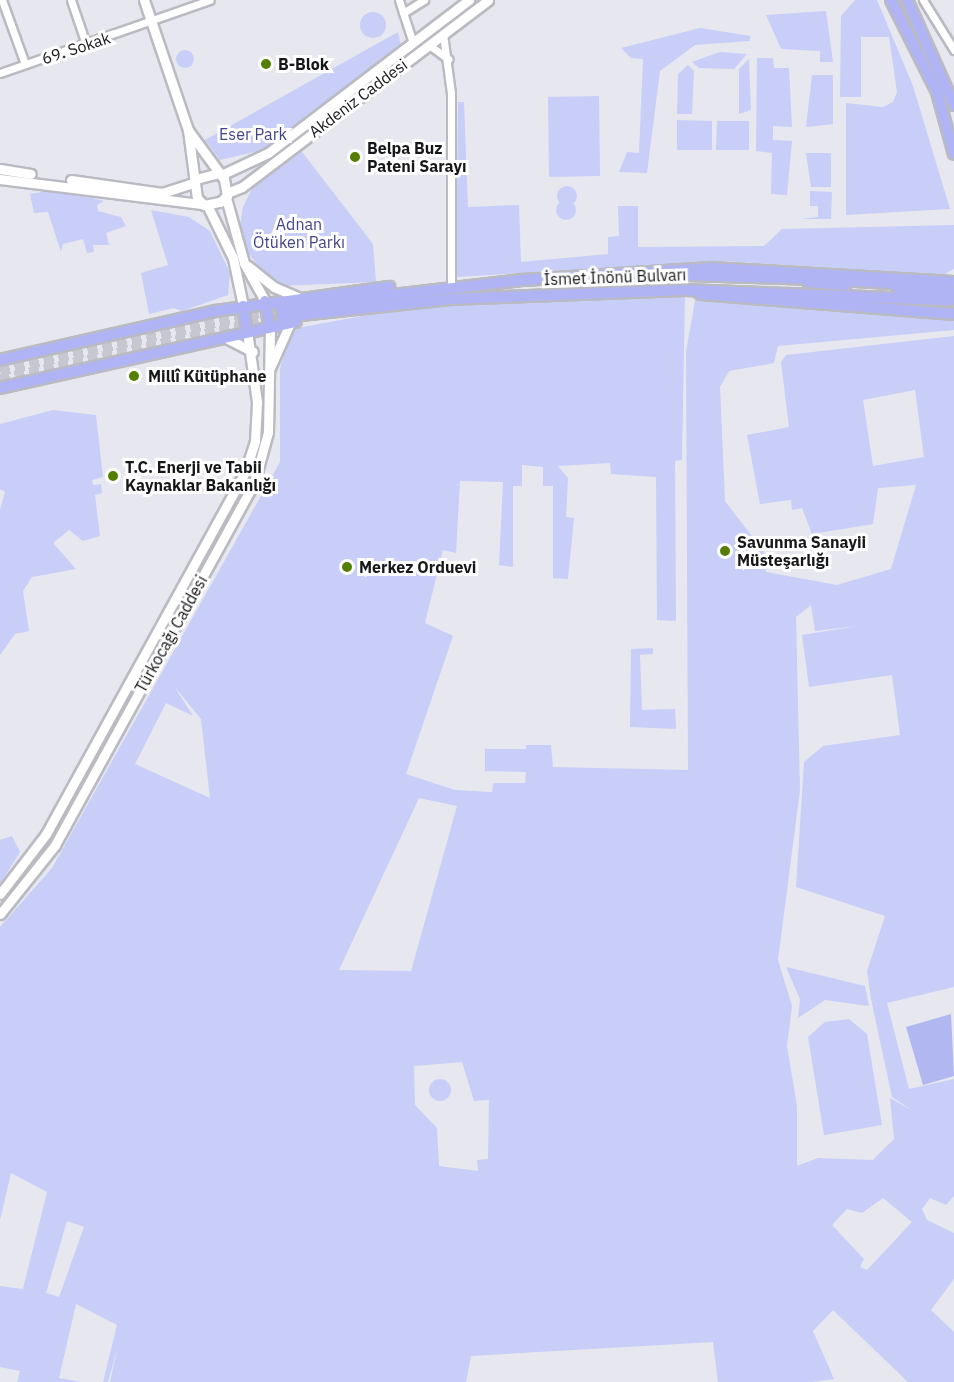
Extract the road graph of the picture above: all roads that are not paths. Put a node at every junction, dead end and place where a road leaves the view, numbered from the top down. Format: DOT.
graph roads {
  1 [pos="3,0"];
  2 [pos="71,0"];
  3 [pos="144,0"];
  4 [pos="210,0"];
  5 [pos="399,0"];
  6 [pos="424,0"];
  7 [pos="469,0"];
  8 [pos="488,0"];
  9 [pos="891,0"];
  10 [pos="907,0"];
  11 [pos="923,0"];
  12 [pos="403,13"];
  13 [pos="152,24"];
  14 [pos="443,34"];
  15 [pos="86,44"];
  16 [pos="413,44"];
  17 [pos="429,45"];
  18 [pos="954,50"];
  19 [pos="448,59"];
  20 [pos="25,64"];
  21 [pos="0,73"];
  22 [pos="954,105"];
  23 [pos="188,130"];
  24 [pos="954,154"];
  25 [pos="0,169"];
  26 [pos="220,174"];
  27 [pos="0,179"];
  28 [pos="196,181"];
  29 [pos="226,196"];
  30 [pos="204,205"];
  31 [pos="244,263"];
  32 [pos="669,274"];
  33 [pos="524,280"];
  34 [pos="451,284"];
  35 [pos="685,290"];
  36 [pos="952,290"];
  37 [pos="298,297"];
  38 [pos="265,301"];
  39 [pos="243,306"];
  40 [pos="954,314"];
  41 [pos="284,316"];
  42 [pos="270,328"];
  43 [pos="247,331"];
  44 [pos="221,337"];
  45 [pos="253,352"];
  46 [pos="0,360"];
  47 [pos="268,373"];
  48 [pos="0,387"];
  49 [pos="146,654"];
  50 [pos="158,656"];
  51 [pos="26,864"];
  52 [pos="35,873"];
  53 [pos="0,894"];
  54 [pos="0,914"];
  1 -- 20 [label="street"];
  2 -- 15 [label="street"];
  3 -- 13 [label="main road"];
  4 -- 13 [label="street, 69. Sokak"];
  5 -- 12 [label="street"];
  6 -- 12 [label="street"];
  7 -- 16 [label="main road, Akdeniz Caddesi"];
  8 -- 14 [label="main road, Akdeniz Caddesi"];
  9 -- 24 [label="main road"];
  10 -- 22 [label="main road"];
  11 -- 18 [label="street"];
  12 -- 16 [label="street"];
  13 -- 15 [label="street, 69. Sokak"];
  13 -- 23 [label="main road"];
  14 -- 17 [label="main road, Akdeniz Caddesi"];
  14 -- 19 [label="street"];
  15 -- 20 [label="street, 69. Sokak"];
  16 -- 26 [label="main road, Akdeniz Caddesi"];
  17 -- 19 [label="street"];
  17 -- 29 [label="main road, Akdeniz Caddesi"];
  19 -- 34 [label="street"];
  20 -- 21 [label="street, 69. Sokak"];
  23 -- 26 [label="main road"];
  23 -- 28 [label="main road"];
  25 -- 28 [label="main road, Akdeniz Caddesi"];
  26 -- 28 [label="main road, Akdeniz Caddesi"];
  26 -- 29 [label="main road"];
  27 -- 30 [label="main road"];
  28 -- 30 [label="main road"];
  29 -- 30 [label="main road, Akdeniz Caddesi"];
  29 -- 31 [label="main road"];
  30 -- 39 [label="main road"];
  31 -- 37 [label="main road"];
  31 -- 38 [label="main road"];
  32 -- 33 [label="main road, İsmet İnönü Bulvarı"];
  32 -- 36 [label="main road"];
  32 -- 36 [label="main road"];
  33 -- 34 [label="main road"];
  33 -- 41 [label="main road, İsmet İnönü Bulvarı"];
  34 -- 37 [label="main road"];
  35 -- 36 [label="main road"];
  35 -- 40 [label="main road"];
  35 -- 41 [label="main road, İsmet İnönü Bulvarı"];
  37 -- 38 [label="main road"];
  38 -- 39 [label="main road"];
  38 -- 42 [label="main road"];
  39 -- 43 [label="main road"];
  39 -- 46 [label="main road"];
  41 -- 42 [label="main road"];
  41 -- 47 [label="main road"];
  42 -- 43 [label="main road"];
  42 -- 47 [label="main road, Türkocağı Caddesi"];
  43 -- 44 [label="main road"];
  43 -- 45 [label="main road, Türkocağı Caddesi"];
  44 -- 45 [label="main road"];
  44 -- 48 [label="main road"];
  45 -- 49 [label="main road, Türkocağı Caddesi"];
  47 -- 50 [label="main road, Türkocağı Caddesi"];
  49 -- 50 [label="main road"];
  49 -- 51 [label="main road, Türkocağı Caddesi"];
  50 -- 52 [label="main road, Türkocağı Caddesi"];
  51 -- 52 [label="main road"];
  51 -- 53 [label="main road, Türkocağı Caddesi"];
  52 -- 54 [label="main road, Türkocağı Caddesi"];
}
